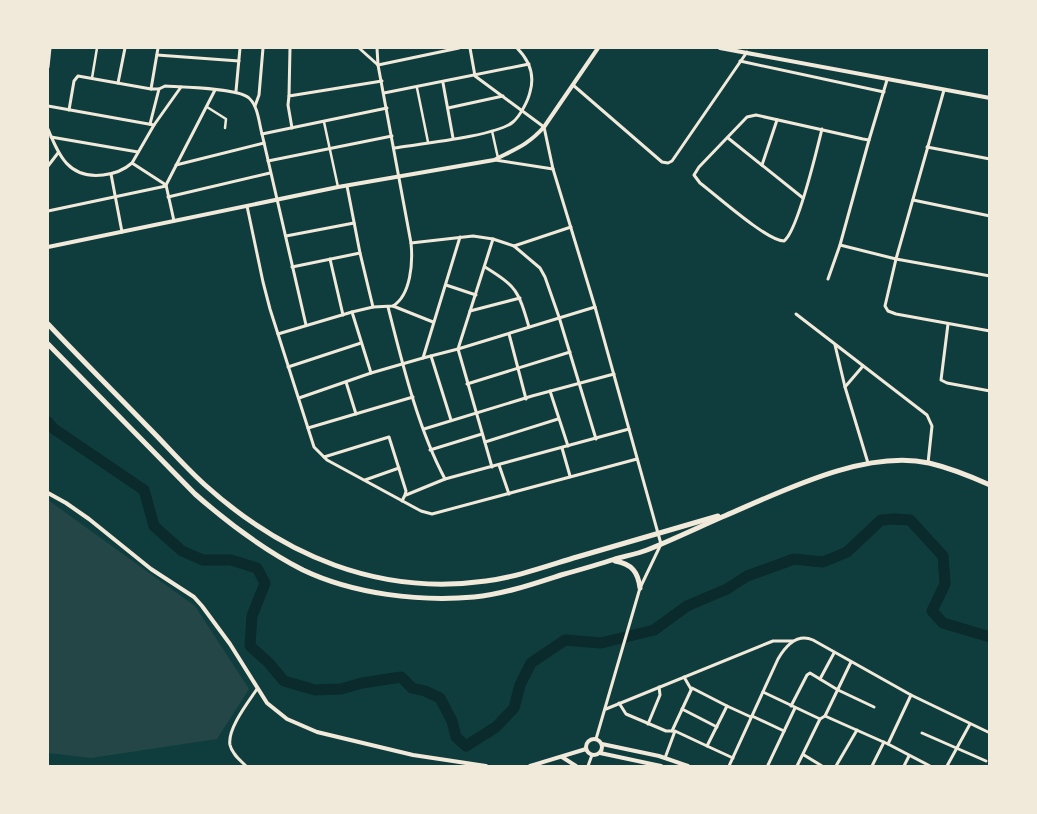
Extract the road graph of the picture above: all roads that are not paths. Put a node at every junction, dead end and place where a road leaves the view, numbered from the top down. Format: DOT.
graph roads {
  1 [pos="50,48"];
  2 [pos="97,48"];
  3 [pos="125,48"];
  4 [pos="158,48"];
  5 [pos="240,48"];
  6 [pos="263,48"];
  7 [pos="290,48"];
  8 [pos="359,48"];
  9 [pos="377,48"];
  10 [pos="459,48"];
  11 [pos="470,48"];
  12 [pos="516,48"];
  13 [pos="598,48"];
  14 [pos="720,48"];
  15 [pos="442,49"];
  16 [pos="747,52"];
  17 [pos="157,55"];
  18 [pos="239,61"];
  19 [pos="740,61"];
  20 [pos="529,64"];
  21 [pos="378,65"];
  22 [pos="48,67"];
  23 [pos="475,76"];
  24 [pos="92,79"];
  25 [pos="887,80"];
  26 [pos="382,81"];
  27 [pos="443,82"];
  28 [pos="118,84"];
  29 [pos="573,85"];
  30 [pos="182,87"];
  31 [pos="417,88"];
  32 [pos="151,89"];
  33 [pos="159,89"];
  34 [pos="215,90"];
  35 [pos="944,90"];
  36 [pos="236,91"];
  37 [pos="884,92"];
  38 [pos="384,93"];
  39 [pos="289,96"];
  40 [pos="503,96"];
  41 [pos="990,98"];
  42 [pos="48,106"];
  43 [pos="207,107"];
  44 [pos="255,107"];
  45 [pos="387,108"];
  46 [pos="448,108"];
  47 [pos="69,110"];
  48 [pos="521,110"];
  49 [pos="777,120"];
  50 [pos="324,122"];
  51 [pos="152,125"];
  52 [pos="544,127"];
  53 [pos="225,128"];
  54 [pos="292,128"];
  55 [pos="48,129"];
  56 [pos="822,129"];
  57 [pos="492,131"];
  58 [pos="262,134"];
  59 [pos="51,136"];
  60 [pos="392,136"];
  61 [pos="454,138"];
  62 [pos="728,138"];
  63 [pos="869,140"];
  64 [pos="428,142"];
  65 [pos="264,143"];
  66 [pos="927,147"];
  67 [pos="394,148"];
  68 [pos="330,149"];
  69 [pos="138,152"];
  70 [pos="58,153"];
  71 [pos="496,159"];
  72 [pos="990,159"];
  73 [pos="268,162"];
  74 [pos="132,163"];
  75 [pos="175,165"];
  76 [pos="762,165"];
  77 [pos="48,166"];
  78 [pos="553,169"];
  79 [pos="270,173"];
  80 [pos="111,174"];
  81 [pos="398,176"];
  82 [pos="166,185"];
  83 [pos="347,186"];
  84 [pos="338,187"];
  85 [pos="168,197"];
  86 [pos="116,198"];
  87 [pos="803,198"];
  88 [pos="276,199"];
  89 [pos="913,200"];
  90 [pos="247,206"];
  91 [pos="48,211"];
  92 [pos="990,216"];
  93 [pos="174,222"];
  94 [pos="354,223"];
  95 [pos="570,227"];
  96 [pos="122,232"];
  97 [pos="286,236"];
  98 [pos="460,237"];
  99 [pos="493,239"];
  100 [pos="411,243"];
  101 [pos="514,246"];
  102 [pos="840,246"];
  103 [pos="48,247"];
  104 [pos="360,253"];
  105 [pos="330,259"];
  106 [pos="896,259"];
  107 [pos="292,267"];
  108 [pos="485,267"];
  109 [pos="990,276"];
  110 [pos="828,279"];
  111 [pos="446,286"];
  112 [pos="476,295"];
  113 [pos="520,298"];
  114 [pos="393,306"];
  115 [pos="373,307"];
  116 [pos="388,307"];
  117 [pos="595,307"];
  118 [pos="470,311"];
  119 [pos="352,312"];
  120 [pos="343,314"];
  121 [pos="796,314"];
  122 [pos="559,317"];
  123 [pos="433,322"];
  124 [pos="948,323"];
  125 [pos="48,324"];
  126 [pos="306,325"];
  127 [pos="529,327"];
  128 [pos="990,331"];
  129 [pos="278,334"];
  130 [pos="509,334"];
  131 [pos="361,343"];
  132 [pos="48,344"];
  133 [pos="834,344"];
  134 [pos="458,349"];
  135 [pos="570,352"];
  136 [pos="431,356"];
  137 [pos="423,358"];
  138 [pos="403,364"];
  139 [pos="288,366"];
  140 [pos="863,366"];
  141 [pos="518,369"];
  142 [pos="371,373"];
  143 [pos="614,374"];
  144 [pos="346,382"];
  145 [pos="467,384"];
  146 [pos="580,384"];
  147 [pos="845,387"];
  148 [pos="550,391"];
  149 [pos="990,391"];
  150 [pos="413,397"];
  151 [pos="299,398"];
  152 [pos="526,398"];
  153 [pos="476,413"];
  154 [pos="356,414"];
  155 [pos="558,418"];
  156 [pos="450,420"];
  157 [pos="308,428"];
  158 [pos="424,429"];
  159 [pos="629,429"];
  160 [pos="482,434"];
  161 [pos="596,439"];
  162 [pos="484,442"];
  163 [pos="568,446"];
  164 [pos="562,448"];
  165 [pos="430,450"];
  166 [pos="324,458"];
  167 [pos="637,459"];
  168 [pos="868,463"];
  169 [pos="928,463"];
  170 [pos="499,465"];
  171 [pos="492,467"];
  172 [pos="399,468"];
  173 [pos="570,477"];
  174 [pos="445,479"];
  175 [pos="364,480"];
  176 [pos="990,485"];
  177 [pos="48,493"];
  178 [pos="509,494"];
  179 [pos="405,495"];
  180 [pos="402,501"];
  181 [pos="740,509"];
  182 [pos="659,533"];
  183 [pos="661,544"];
  184 [pos="612,560"];
  185 [pos="640,588"];
  186 [pos="793,642"];
  187 [pos="834,653"];
  188 [pos="851,662"];
  189 [pos="684,677"];
  190 [pos="820,679"];
  191 [pos="659,687"];
  192 [pos="257,689"];
  193 [pos="690,689"];
  194 [pos="838,690"];
  195 [pos="763,692"];
  196 [pos="911,695"];
  197 [pos="619,703"];
  198 [pos="727,706"];
  199 [pos="791,706"];
  200 [pos="874,707"];
  201 [pos="795,708"];
  202 [pos="606,709"];
  203 [pos="682,709"];
  204 [pos="752,716"];
  205 [pos="826,716"];
  206 [pos="820,719"];
  207 [pos="648,724"];
  208 [pos="970,724"];
  209 [pos="717,727"];
  210 [pos="857,730"];
  211 [pos="674,731"];
  212 [pos="784,731"];
  213 [pos="922,733"];
  214 [pos="990,733"];
  215 [pos="596,739"];
  216 [pos="886,743"];
  217 [pos="602,744"];
  218 [pos="707,746"];
  219 [pos="586,749"];
  220 [pos="956,749"];
  221 [pos="600,753"];
  222 [pos="592,755"];
  223 [pos="804,755"];
  224 [pos="909,756"];
  225 [pos="562,757"];
  226 [pos="665,758"];
  227 [pos="733,758"];
  228 [pos="986,761"];
  229 [pos="768,765"];
  230 [pos="246,766"];
  231 [pos="486,766"];
  232 [pos="530,766"];
  233 [pos="576,766"];
  234 [pos="588,766"];
  235 [pos="661,766"];
  236 [pos="688,766"];
  237 [pos="729,766"];
  238 [pos="797,766"];
  239 [pos="822,766"];
  240 [pos="836,766"];
  241 [pos="872,766"];
  242 [pos="904,766"];
  243 [pos="930,766"];
  244 [pos="947,766"];
  1 -- 22 [label="street"];
  2 -- 24 [label="street"];
  3 -- 28 [label="street"];
  4 -- 17 [label="street"];
  5 -- 18 [label="street"];
  6 -- 44 [label="street"];
  7 -- 39 [label="street"];
  8 -- 21 [label="street"];
  9 -- 21 [label="street"];
  10 -- 15 [label="street"];
  11 -- 23 [label="street"];
  12 -- 20 [label="street"];
  13 -- 29 [label="street"];
  14 -- 16 [label="street"];
  15 -- 21 [label="street"];
  16 -- 19 [label="street"];
  16 -- 25 [label="street"];
  17 -- 18 [label="street"];
  17 -- 32 [label="street"];
  18 -- 36 [label="street"];
  19 -- 29 [label="street"];
  19 -- 37 [label="street"];
  20 -- 23 [label="street"];
  20 -- 48 [label="street"];
  21 -- 26 [label="street"];
  23 -- 27 [label="street"];
  23 -- 40 [label="street"];
  24 -- 28 [label="street"];
  24 -- 47 [label="street"];
  25 -- 35 [label="street"];
  25 -- 37 [label="street"];
  26 -- 38 [label="street"];
  26 -- 39 [label="street"];
  27 -- 31 [label="street"];
  27 -- 46 [label="street"];
  28 -- 32 [label="street"];
  29 -- 52 [label="street"];
  30 -- 33 [label="street"];
  30 -- 34 [label="street"];
  30 -- 51 [label="street"];
  31 -- 38 [label="street"];
  31 -- 64 [label="street"];
  32 -- 33 [label="street"];
  33 -- 51 [label="street"];
  34 -- 36 [label="street"];
  34 -- 43 [label="street"];
  35 -- 41 [label="street"];
  35 -- 66 [label="street"];
  36 -- 44 [label="street"];
  37 -- 63 [label="street"];
  38 -- 45 [label="street"];
  39 -- 54 [label="street"];
  40 -- 46 [label="street"];
  40 -- 48 [label="street"];
  42 -- 47 [label="street"];
  43 -- 53 [label="street"];
  43 -- 75 [label="street"];
  44 -- 58 [label="street"];
  45 -- 50 [label="street"];
  45 -- 60 [label="street"];
  46 -- 61 [label="street"];
  47 -- 51 [label="street"];
  48 -- 52 [label="street"];
  48 -- 57 [label="street"];
  49 -- 56 [label="street"];
  49 -- 62 [label="street"];
  49 -- 76 [label="street"];
  50 -- 54 [label="street"];
  50 -- 68 [label="street"];
  51 -- 69 [label="street"];
  52 -- 71 [label="street"];
  52 -- 78 [label="street"];
  54 -- 58 [label="street"];
  55 -- 59 [label="street"];
  56 -- 63 [label="street"];
  56 -- 87 [label="street"];
  57 -- 61 [label="street"];
  57 -- 71 [label="street"];
  58 -- 65 [label="street"];
  59 -- 69 [label="street"];
  59 -- 70 [label="street"];
  60 -- 67 [label="street"];
  60 -- 68 [label="street"];
  61 -- 64 [label="street"];
  62 -- 76 [label="street"];
  62 -- 87 [label="street"];
  63 -- 102 [label="street"];
  64 -- 67 [label="street"];
  65 -- 73 [label="street"];
  65 -- 75 [label="street"];
  66 -- 72 [label="street"];
  66 -- 89 [label="street"];
  67 -- 81 [label="street"];
  68 -- 73 [label="street"];
  68 -- 84 [label="street"];
  69 -- 74 [label="street"];
  70 -- 77 [label="street"];
  70 -- 80 [label="street"];
  71 -- 78 [label="street"];
  71 -- 81 [label="street"];
  73 -- 79 [label="street"];
  74 -- 80 [label="street"];
  74 -- 82 [label="street"];
  75 -- 82 [label="street"];
  76 -- 87 [label="street"];
  78 -- 95 [label="street"];
  79 -- 85 [label="street"];
  79 -- 88 [label="street"];
  80 -- 86 [label="street"];
  81 -- 83 [label="street"];
  81 -- 100 [label="street"];
  82 -- 85 [label="street"];
  82 -- 86 [label="street"];
  83 -- 84 [label="street"];
  83 -- 94 [label="street"];
  84 -- 88 [label="street"];
  85 -- 93 [label="street"];
  86 -- 91 [label="street"];
  86 -- 96 [label="street"];
  88 -- 90 [label="street"];
  88 -- 97 [label="street"];
  89 -- 92 [label="street"];
  89 -- 106 [label="street"];
  90 -- 93 [label="street"];
  90 -- 129 [label="street"];
  93 -- 96 [label="street"];
  94 -- 97 [label="street"];
  94 -- 104 [label="street"];
  95 -- 101 [label="street"];
  95 -- 117 [label="street"];
  96 -- 103 [label="street"];
  97 -- 107 [label="street"];
  98 -- 99 [label="street"];
  98 -- 100 [label="street"];
  98 -- 111 [label="street"];
  99 -- 101 [label="street"];
  99 -- 108 [label="street"];
  100 -- 114 [label="street"];
  101 -- 122 [label="street"];
  102 -- 106 [label="street"];
  102 -- 110 [label="street"];
  104 -- 105 [label="street"];
  104 -- 115 [label="street"];
  105 -- 107 [label="street"];
  105 -- 120 [label="street"];
  106 -- 109 [label="street"];
  106 -- 124 [label="street"];
  107 -- 126 [label="street"];
  108 -- 112 [label="street"];
  108 -- 113 [label="street"];
  111 -- 112 [label="street"];
  111 -- 123 [label="street"];
  112 -- 118 [label="street"];
  113 -- 118 [label="street"];
  113 -- 127 [label="street"];
  114 -- 116 [label="street"];
  114 -- 123 [label="street"];
  115 -- 116 [label="street"];
  115 -- 119 [label="street"];
  116 -- 138 [label="street"];
  117 -- 122 [label="street"];
  117 -- 143 [label="street"];
  118 -- 134 [label="street"];
  119 -- 120 [label="street"];
  119 -- 131 [label="street"];
  120 -- 126 [label="street"];
  121 -- 133 [label="street"];
  122 -- 127 [label="street"];
  122 -- 135 [label="street"];
  123 -- 137 [label="street"];
  124 -- 128 [label="street"];
  124 -- 149 [label="street"];
  125 -- 182 [label="main road"];
  126 -- 129 [label="street"];
  127 -- 130 [label="street"];
  129 -- 139 [label="street"];
  130 -- 134 [label="street"];
  130 -- 141 [label="street"];
  131 -- 139 [label="street"];
  131 -- 142 [label="street"];
  132 -- 184 [label="main road"];
  133 -- 140 [label="street"];
  133 -- 147 [label="street"];
  134 -- 136 [label="street"];
  134 -- 145 [label="street"];
  135 -- 141 [label="street"];
  135 -- 146 [label="street"];
  136 -- 137 [label="street"];
  136 -- 156 [label="street"];
  137 -- 138 [label="street"];
  138 -- 142 [label="street"];
  138 -- 150 [label="street"];
  139 -- 151 [label="street"];
  140 -- 147 [label="street"];
  140 -- 169 [label="street"];
  141 -- 145 [label="street"];
  141 -- 152 [label="street"];
  142 -- 144 [label="street"];
  143 -- 146 [label="street"];
  143 -- 159 [label="street"];
  144 -- 151 [label="street"];
  144 -- 154 [label="street"];
  145 -- 153 [label="street"];
  146 -- 148 [label="street"];
  146 -- 161 [label="street"];
  147 -- 168 [label="street"];
  148 -- 152 [label="street"];
  148 -- 155 [label="street"];
  150 -- 154 [label="street"];
  150 -- 158 [label="street"];
  151 -- 157 [label="street"];
  152 -- 153 [label="street"];
  153 -- 156 [label="street"];
  153 -- 160 [label="street"];
  154 -- 157 [label="street"];
  155 -- 162 [label="street"];
  155 -- 163 [label="street"];
  156 -- 158 [label="street"];
  157 -- 166 [label="street"];
  158 -- 165 [label="street"];
  159 -- 161 [label="street"];
  159 -- 167 [label="street"];
  160 -- 162 [label="street"];
  160 -- 165 [label="street"];
  161 -- 163 [label="street"];
  162 -- 171 [label="street"];
  163 -- 164 [label="street"];
  164 -- 170 [label="street"];
  164 -- 173 [label="street"];
  165 -- 174 [label="street"];
  166 -- 172 [label="street"];
  166 -- 175 [label="street"];
  167 -- 173 [label="street"];
  167 -- 182 [label="street"];
  168 -- 169 [label="main road"];
  168 -- 181 [label="main road"];
  169 -- 176 [label="main road"];
  170 -- 171 [label="street"];
  170 -- 178 [label="street"];
  171 -- 174 [label="street"];
  172 -- 175 [label="street"];
  172 -- 179 [label="street"];
  173 -- 178 [label="street"];
  174 -- 179 [label="street"];
  175 -- 180 [label="street"];
  177 -- 192 [label="street"];
  178 -- 180 [label="street"];
  179 -- 180 [label="street"];
  181 -- 182 [label="main road"];
  181 -- 183 [label="main road"];
  182 -- 183 [label="street"];
  183 -- 184 [label="main road"];
  183 -- 185 [label="street"];
  184 -- 185 [label="main road"];
  185 -- 202 [label="street"];
  186 -- 187 [label="street"];
  186 -- 189 [label="street"];
  186 -- 195 [label="street"];
  187 -- 188 [label="street"];
  187 -- 190 [label="street"];
  188 -- 194 [label="street"];
  188 -- 196 [label="street"];
  189 -- 191 [label="street"];
  189 -- 193 [label="street"];
  190 -- 194 [label="street"];
  190 -- 199 [label="street"];
  191 -- 197 [label="street"];
  191 -- 207 [label="street"];
  192 -- 230 [label="street"];
  192 -- 231 [label="street"];
  193 -- 198 [label="street"];
  193 -- 203 [label="street"];
  194 -- 200 [label="street"];
  194 -- 205 [label="street"];
  195 -- 199 [label="street"];
  195 -- 204 [label="street"];
  196 -- 208 [label="street"];
  196 -- 216 [label="street"];
  197 -- 202 [label="street"];
  197 -- 207 [label="street"];
  198 -- 204 [label="street"];
  198 -- 209 [label="street"];
  199 -- 201 [label="street"];
  201 -- 206 [label="street"];
  201 -- 212 [label="street"];
  202 -- 215 [label="street"];
  203 -- 209 [label="street"];
  203 -- 211 [label="street"];
  204 -- 212 [label="street"];
  204 -- 227 [label="street"];
  205 -- 206 [label="street"];
  205 -- 210 [label="street"];
  206 -- 223 [label="street"];
  207 -- 211 [label="street"];
  208 -- 214 [label="street"];
  208 -- 220 [label="street"];
  209 -- 218 [label="street"];
  210 -- 216 [label="street"];
  210 -- 240 [label="street"];
  211 -- 218 [label="street"];
  211 -- 226 [label="street"];
  212 -- 229 [label="street"];
  213 -- 220 [label="street"];
  215 -- 217 [label="street"];
  215 -- 219 [label="street"];
  216 -- 224 [label="street"];
  216 -- 241 [label="street"];
  217 -- 221 [label="street"];
  217 -- 226 [label="street"];
  218 -- 227 [label="street"];
  219 -- 222 [label="street"];
  219 -- 225 [label="street"];
  220 -- 228 [label="street"];
  220 -- 244 [label="street"];
  221 -- 222 [label="street"];
  221 -- 235 [label="street"];
  222 -- 234 [label="street"];
  223 -- 238 [label="street"];
  223 -- 239 [label="street"];
  224 -- 242 [label="street"];
  224 -- 243 [label="street"];
  225 -- 232 [label="street"];
  225 -- 233 [label="street"];
  226 -- 236 [label="street"];
  227 -- 237 [label="street"];
}
